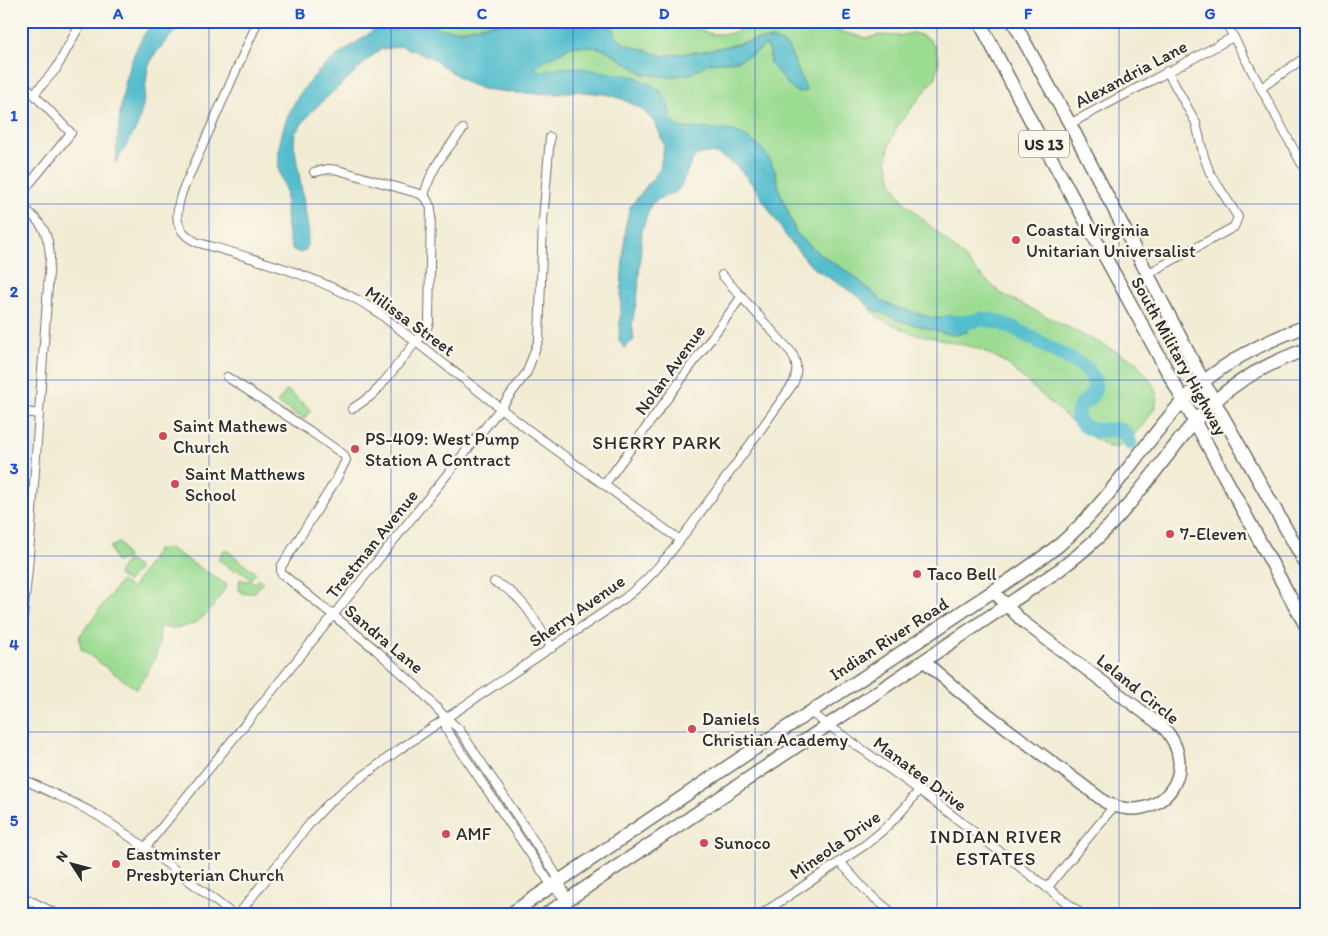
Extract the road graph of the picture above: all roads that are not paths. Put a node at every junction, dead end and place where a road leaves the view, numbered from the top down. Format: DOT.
graph roads {
  1 [pos="82,21"];
  2 [pos="258,21"];
  3 [pos="979,21"];
  4 [pos="1013,21"];
  5 [pos="1225,21"];
  6 [pos="1233,37"];
  7 [pos="1307,56"];
  8 [pos="1167,71"];
  9 [pos="21,81"];
  10 [pos="1261,88"];
  11 [pos="34,94"];
  12 [pos="1070,124"];
  13 [pos="463,130"];
  14 [pos="550,137"];
  15 [pos="314,172"];
  16 [pos="1307,174"];
  17 [pos="21,194"];
  18 [pos="424,197"];
  19 [pos="21,205"];
  20 [pos="1147,274"];
  21 [pos="722,275"];
  22 [pos="742,296"];
  23 [pos="1307,326"];
  24 [pos="416,342"];
  25 [pos="1307,349"];
  26 [pos="227,377"];
  27 [pos="1204,382"];
  28 [pos="1183,401"];
  29 [pos="1214,402"];
  30 [pos="352,408"];
  31 [pos="500,409"];
  32 [pos="21,412"];
  33 [pos="38,414"];
  34 [pos="1195,422"];
  35 [pos="604,484"];
  36 [pos="21,526"];
  37 [pos="31,527"];
  38 [pos="680,540"];
  39 [pos="1307,566"];
  40 [pos="494,582"];
  41 [pos="993,591"];
  42 [pos="1006,606"];
  43 [pos="333,615"];
  44 [pos="22,619"];
  45 [pos="1307,628"];
  46 [pos="21,635"];
  47 [pos="552,648"];
  48 [pos="924,661"];
  49 [pos="810,712"];
  50 [pos="446,718"];
  51 [pos="828,725"];
  52 [pos="21,778"];
  53 [pos="919,790"];
  54 [pos="1114,806"];
  55 [pos="145,848"];
  56 [pos="840,862"];
  57 [pos="556,883"];
  58 [pos="1047,888"];
  59 [pos="22,899"];
  60 [pos="567,900"];
  61 [pos="59,915"];
  62 [pos="236,915"];
  63 [pos="509,915"];
  64 [pos="545,915"];
  65 [pos="760,915"];
  66 [pos="895,915"];
  67 [pos="1083,915"];
  1 -- 11 [label="street"];
  2 -- 24 [label="street, Milissa Street"];
  3 -- 28 [label="main road, South Military Highway / US 13"];
  4 -- 12 [label="main road, South Military Highway / US 13"];
  5 -- 6 [label="street"];
  6 -- 8 [label="street, Alexandria Lane"];
  6 -- 10 [label="street"];
  7 -- 10 [label="street"];
  8 -- 12 [label="street, Alexandria Lane"];
  8 -- 20 [label="street"];
  9 -- 11 [label="street"];
  10 -- 16 [label="street"];
  11 -- 17 [label="street"];
  12 -- 20 [label="main road, South Military Highway / US 13"];
  13 -- 18 [label="street"];
  14 -- 31 [label="street, Trestman Avenue"];
  15 -- 18 [label="street"];
  18 -- 24 [label="street"];
  19 -- 33 [label="street"];
  20 -- 27 [label="main road, South Military Highway / US 13"];
  21 -- 22 [label="street, Sherry Avenue"];
  22 -- 35 [label="street, Nolan Avenue"];
  22 -- 38 [label="street, Sherry Avenue"];
  23 -- 27 [label="main road, Indian River Road"];
  24 -- 30 [label="street"];
  24 -- 31 [label="street, Milissa Street"];
  25 -- 29 [label="main road, Indian River Road"];
  26 -- 43 [label="street, Sandra Lane"];
  27 -- 28 [label="main road, Indian River Road"];
  27 -- 29 [label="main road, South Military Highway / US 13"];
  28 -- 34 [label="main road, South Military Highway / US 13"];
  28 -- 41 [label="main road, Indian River Road"];
  29 -- 34 [label="main road, Indian River Road"];
  29 -- 39 [label="main road, South Military Highway / US 13"];
  31 -- 35 [label="street, Milissa Street"];
  31 -- 43 [label="street, Trestman Avenue"];
  32 -- 33 [label="street"];
  33 -- 37 [label="street"];
  34 -- 42 [label="main road, Indian River Road"];
  34 -- 45 [label="main road, South Military Highway / US 13"];
  35 -- 38 [label="street, Milissa Street"];
  36 -- 37 [label="street"];
  37 -- 44 [label="street"];
  38 -- 47 [label="street, Sherry Avenue"];
  40 -- 47 [label="street"];
  41 -- 42 [label="street, Leland Circle"];
  41 -- 49 [label="main road, Indian River Road"];
  42 -- 48 [label="main road, Indian River Road"];
  42 -- 54 [label="street, Leland Circle"];
  43 -- 50 [label="street, Sandra Lane"];
  43 -- 55 [label="street, Trestman Avenue"];
  44 -- 46 [label="street"];
  47 -- 50 [label="street, Sherry Avenue"];
  48 -- 51 [label="main road, Indian River Road"];
  48 -- 54 [label="street, Leland Circle"];
  49 -- 51 [label="street, Manatee Drive"];
  49 -- 57 [label="main road, Indian River Road"];
  50 -- 57 [label="street, Sandra Lane"];
  50 -- 62 [label="street, Sherry Avenue"];
  51 -- 53 [label="street, Manatee Drive"];
  51 -- 60 [label="main road, Indian River Road"];
  52 -- 55 [label="street"];
  53 -- 56 [label="street, Mineola Drive"];
  53 -- 58 [label="street, Manatee Drive"];
  54 -- 58 [label="street"];
  55 -- 62 [label="street"];
  56 -- 65 [label="street, Mineola Drive"];
  56 -- 66 [label="street"];
  57 -- 60 [label="street, Sandra Lane"];
  57 -- 63 [label="main road, Indian River Road"];
  58 -- 67 [label="street, Manatee Drive"];
  59 -- 61 [label="street"];
  60 -- 64 [label="main road, Indian River Road"];
}
